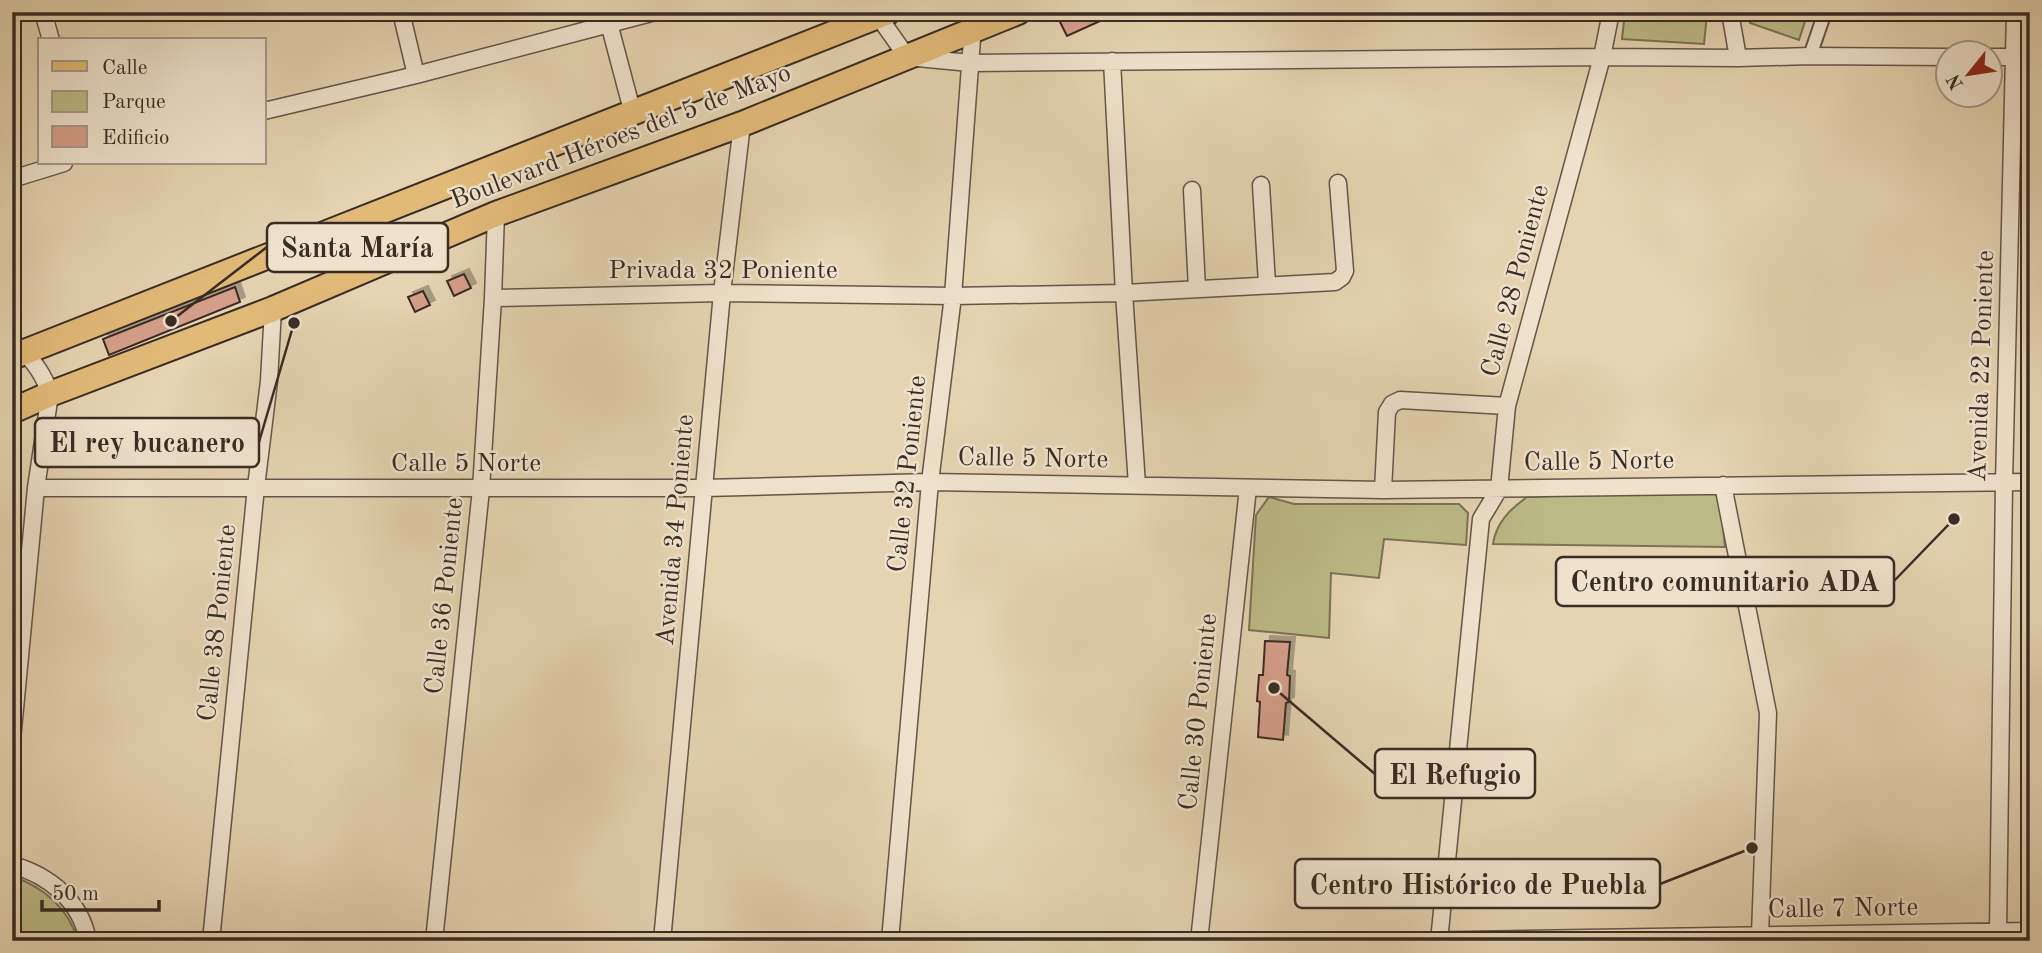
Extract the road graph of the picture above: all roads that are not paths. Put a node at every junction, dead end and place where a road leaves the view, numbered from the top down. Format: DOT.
graph roads {
  1 [pos="43,12"];
  2 [pos="401,12"];
  3 [pos="655,12"];
  4 [pos="1018,12"];
  5 [pos="1611,12"];
  6 [pos="1730,12"];
  7 [pos="1825,12"];
  8 [pos="2015,12"];
  9 [pos="880,14"];
  10 [pos="607,18"];
  11 [pos="973,22"];
  12 [pos="50,38"];
  13 [pos="1810,56"];
  14 [pos="906,57"];
  15 [pos="1602,57"];
  16 [pos="1934,57"];
  17 [pos="2004,57"];
  18 [pos="2023,57"];
  19 [pos="1738,58"];
  20 [pos="1112,61"];
  21 [pos="970,63"];
  22 [pos="416,75"];
  23 [pos="266,111"];
  24 [pos="633,114"];
  25 [pos="742,124"];
  26 [pos="61,164"];
  27 [pos="12,179"];
  28 [pos="1338,183"];
  29 [pos="1261,186"];
  30 [pos="1192,190"];
  31 [pos="496,214"];
  32 [pos="1267,284"];
  33 [pos="1197,289"];
  34 [pos="722,293"];
  35 [pos="1124,293"];
  36 [pos="953,296"];
  37 [pos="494,298"];
  38 [pos="273,309"];
  39 [pos="16,351"];
  40 [pos="50,394"];
  41 [pos="1507,406"];
  42 [pos="12,411"];
  43 [pos="930,482"];
  44 [pos="2030,482"];
  45 [pos="2004,483"];
  46 [pos="1137,485"];
  47 [pos="1723,485"];
  48 [pos="256,487"];
  49 [pos="36,488"];
  50 [pos="705,488"];
  51 [pos="1248,488"];
  52 [pos="481,489"];
  53 [pos="1499,489"];
  54 [pos="1383,490"];
  55 [pos="20,585"];
  56 [pos="12,740"];
  57 [pos="12,865"];
  58 [pos="1998,931"];
  59 [pos="2030,931"];
  60 [pos="1760,935"];
  61 [pos="1667,939"];
  62 [pos="88,941"];
  63 [pos="211,941"];
  64 [pos="434,941"];
  65 [pos="662,941"];
  66 [pos="890,941"];
  67 [pos="1199,941"];
  68 [pos="1405,941"];
  69 [pos="1440,941"];
  1 -- 12 [label="street"];
  2 -- 22 [label="street"];
  3 -- 10 [label="street"];
  4 -- 11 [label="main road, Boulevard Héroes del 5 de Mayo"];
  5 -- 15 [label="street, Calle 28 Poniente"];
  6 -- 19 [label="street"];
  7 -- 13 [label="street"];
  8 -- 18 [label="street, Avenida 22 Poniente"];
  9 -- 14 [label="street"];
  9 -- 24 [label="main road, Boulevard Héroes del 5 de Mayo"];
  10 -- 22 [label="street"];
  10 -- 24 [label="street"];
  11 -- 14 [label="main road, Boulevard Héroes del 5 de Mayo"];
  11 -- 21 [label="street, Calle 32 Poniente"];
  13 -- 16 [label="street"];
  13 -- 19 [label="street"];
  14 -- 21 [label="street"];
  14 -- 25 [label="main road, Boulevard Héroes del 5 de Mayo"];
  15 -- 19 [label="street"];
  15 -- 20 [label="street"];
  15 -- 41 [label="street, Calle 28 Poniente"];
  17 -- 18 [label="street"];
  18 -- 45 [label="street, Avenida 22 Poniente"];
  20 -- 21 [label="street"];
  20 -- 35 [label="street"];
  21 -- 36 [label="street, Calle 32 Poniente"];
  22 -- 23 [label="street"];
  24 -- 39 [label="main road, Boulevard Héroes del 5 de Mayo"];
  25 -- 31 [label="main road, Boulevard Héroes del 5 de Mayo"];
  25 -- 34 [label="street, Avenida 34 Poniente"];
  26 -- 27 [label="street"];
  28 -- 32 [label="street, Privada 32 Poniente"];
  29 -- 32 [label="street"];
  30 -- 33 [label="street"];
  31 -- 37 [label="street, Calle 36 Poniente"];
  31 -- 38 [label="main road, Boulevard Héroes del 5 de Mayo"];
  32 -- 33 [label="street, Privada 32 Poniente"];
  33 -- 35 [label="street, Privada 32 Poniente"];
  34 -- 36 [label="street, Privada 32 Poniente"];
  34 -- 37 [label="street, Privada 32 Poniente"];
  34 -- 50 [label="street, Avenida 34 Poniente"];
  35 -- 36 [label="street, Privada 32 Poniente"];
  35 -- 46 [label="street"];
  36 -- 43 [label="street, Calle 32 Poniente"];
  37 -- 52 [label="street, Calle 36 Poniente"];
  38 -- 40 [label="main road, Boulevard Héroes del 5 de Mayo"];
  38 -- 48 [label="street, Calle 38 Poniente"];
  39 -- 40 [label="street"];
  40 -- 42 [label="main road, Boulevard Héroes del 5 de Mayo"];
  40 -- 49 [label="street"];
  41 -- 53 [label="street"];
  41 -- 54 [label="street, Calle 28 Poniente"];
  43 -- 46 [label="street, Calle 5 Norte"];
  43 -- 50 [label="street, Calle 5 Norte"];
  43 -- 66 [label="street, Calle 32 Poniente"];
  44 -- 45 [label="street, Calle 5 Norte"];
  45 -- 47 [label="street, Calle 5 Norte"];
  45 -- 58 [label="street, Avenida 22 Poniente"];
  46 -- 51 [label="street, Calle 5 Norte"];
  47 -- 53 [label="street, Calle 5 Norte"];
  47 -- 60 [label="street"];
  48 -- 49 [label="street, Calle 5 Norte"];
  48 -- 52 [label="street, Calle 5 Norte"];
  48 -- 63 [label="street, Calle 38 Poniente"];
  49 -- 55 [label="street"];
  50 -- 52 [label="street, Calle 5 Norte"];
  50 -- 65 [label="street, Avenida 34 Poniente"];
  51 -- 54 [label="street, Calle 5 Norte"];
  51 -- 67 [label="street, Calle 30 Poniente"];
  52 -- 64 [label="street, Calle 36 Poniente"];
  53 -- 54 [label="street, Calle 5 Norte"];
  53 -- 69 [label="street"];
  55 -- 56 [label="street"];
  57 -- 62 [label="street"];
  58 -- 59 [label="street, Calle 7 Norte"];
  58 -- 60 [label="street, Calle 7 Norte"];
  60 -- 61 [label="street, Calle 7 Norte"];
  61 -- 69 [label="street, Calle 7 Norte"];
  68 -- 69 [label="street, Calle 7 Norte"];
}
